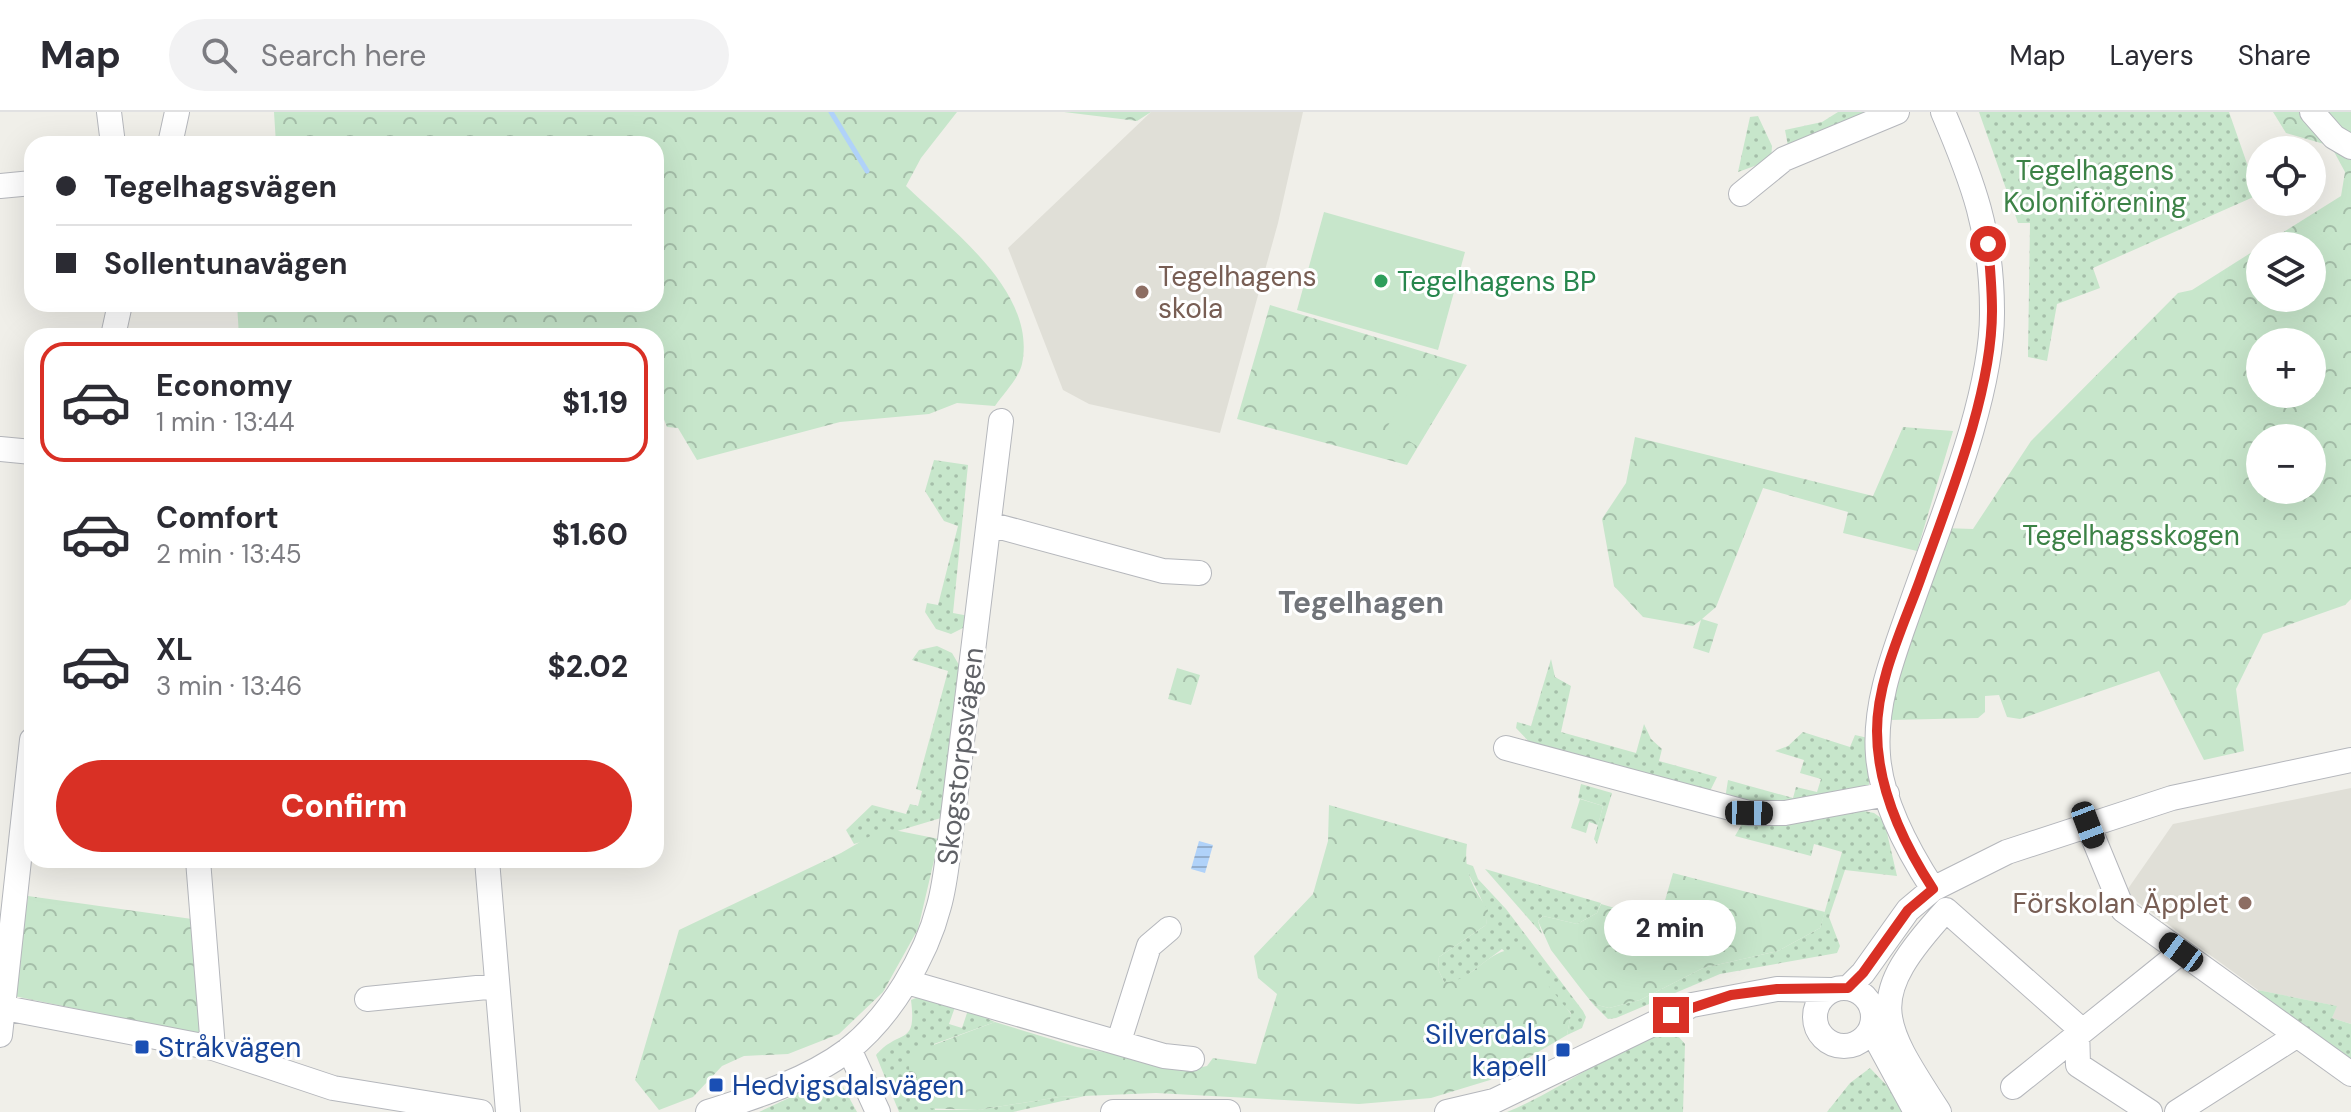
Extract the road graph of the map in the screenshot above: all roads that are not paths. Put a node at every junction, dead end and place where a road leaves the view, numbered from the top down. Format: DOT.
graph roads {
  1 [pos="109,112"];
  2 [pos="177,112"];
  3 [pos="1897,112"];
  4 [pos="1943,112"];
  5 [pos="2312,112"];
  6 [pos="112,136"];
  7 [pos="172,136"];
  8 [pos="2351,147"];
  9 [pos="24,184"];
  10 [pos="0,186"];
  11 [pos="1741,194"];
  12 [pos="1001,421"];
  13 [pos="0,449"];
  14 [pos="24,451"];
  15 [pos="989,524"];
  16 [pos="1199,573"];
  17 [pos="1506,748"];
  18 [pos="2351,760"];
  19 [pos="1887,794"];
  20 [pos="24,811"];
  21 [pos="2088,825"];
  22 [pos="199,868"];
  23 [pos="488,868"];
  24 [pos="1932,901"];
  25 [pos="1169,929"];
  26 [pos="2181,952"];
  27 [pos="907,982"];
  28 [pos="497,986"];
  29 [pos="1839,989"];
  30 [pos="1758,993"];
  31 [pos="367,999"];
  32 [pos="2,1007"];
  33 [pos="1814,1016"];
  34 [pos="1872,1016"];
  35 [pos="0,1035"];
  36 [pos="2079,1036"];
  37 [pos="2296,1036"];
  38 [pos="1119,1041"];
  39 [pos="1846,1046"];
  40 [pos="213,1048"];
  41 [pos="849,1049"];
  42 [pos="1192,1059"];
  43 [pos="2351,1074"];
  44 [pos="2013,1087"];
  45 [pos="1903,1090"];
  46 [pos="481,1112"];
  47 [pos="508,1112"];
  48 [pos="708,1112"];
  49 [pos="878,1112"];
  50 [pos="1113,1112"];
  51 [pos="1228,1112"];
  52 [pos="1447,1112"];
  53 [pos="1916,1112"];
  54 [pos="1939,1112"];
  55 [pos="2150,1112"];
  56 [pos="2177,1112"];
  1 -- 6 [label="street"];
  2 -- 7 [label="street"];
  3 -- 11 [label="street"];
  4 -- 19 [label="street"];
  5 -- 8 [label="street"];
  9 -- 10 [label="street"];
  12 -- 15 [label="street, Skogstorpsvägen"];
  13 -- 14 [label="street"];
  15 -- 16 [label="street"];
  15 -- 27 [label="street, Skogstorpsvägen"];
  17 -- 19 [label="street"];
  18 -- 21 [label="street"];
  19 -- 24 [label="street"];
  20 -- 32 [label="street"];
  21 -- 24 [label="street"];
  21 -- 26 [label="street"];
  22 -- 40 [label="street"];
  23 -- 28 [label="street"];
  24 -- 29 [label="street"];
  24 -- 34 [label="street"];
  24 -- 36 [label="street"];
  24 -- 54 [label="street"];
  25 -- 38 [label="street"];
  26 -- 36 [label="street"];
  26 -- 37 [label="street"];
  27 -- 38 [label="street"];
  27 -- 41 [label="street, Skogstorpsvägen"];
  28 -- 31 [label="street"];
  28 -- 47 [label="street"];
  29 -- 30 [label="street"];
  29 -- 33 [label="street"];
  29 -- 34 [label="street"];
  30 -- 33 [label="street"];
  30 -- 52 [label="street"];
  32 -- 35 [label="street"];
  32 -- 40 [label="street"];
  33 -- 39 [label="street"];
  34 -- 39 [label="street"];
  34 -- 45 [label="street"];
  36 -- 44 [label="street"];
  36 -- 55 [label="street"];
  37 -- 43 [label="street"];
  37 -- 56 [label="street"];
  38 -- 42 [label="street"];
  39 -- 45 [label="street"];
  40 -- 46 [label="street"];
  41 -- 48 [label="street"];
  41 -- 49 [label="street"];
  45 -- 53 [label="street"];
  50 -- 51 [label="street"];
}
